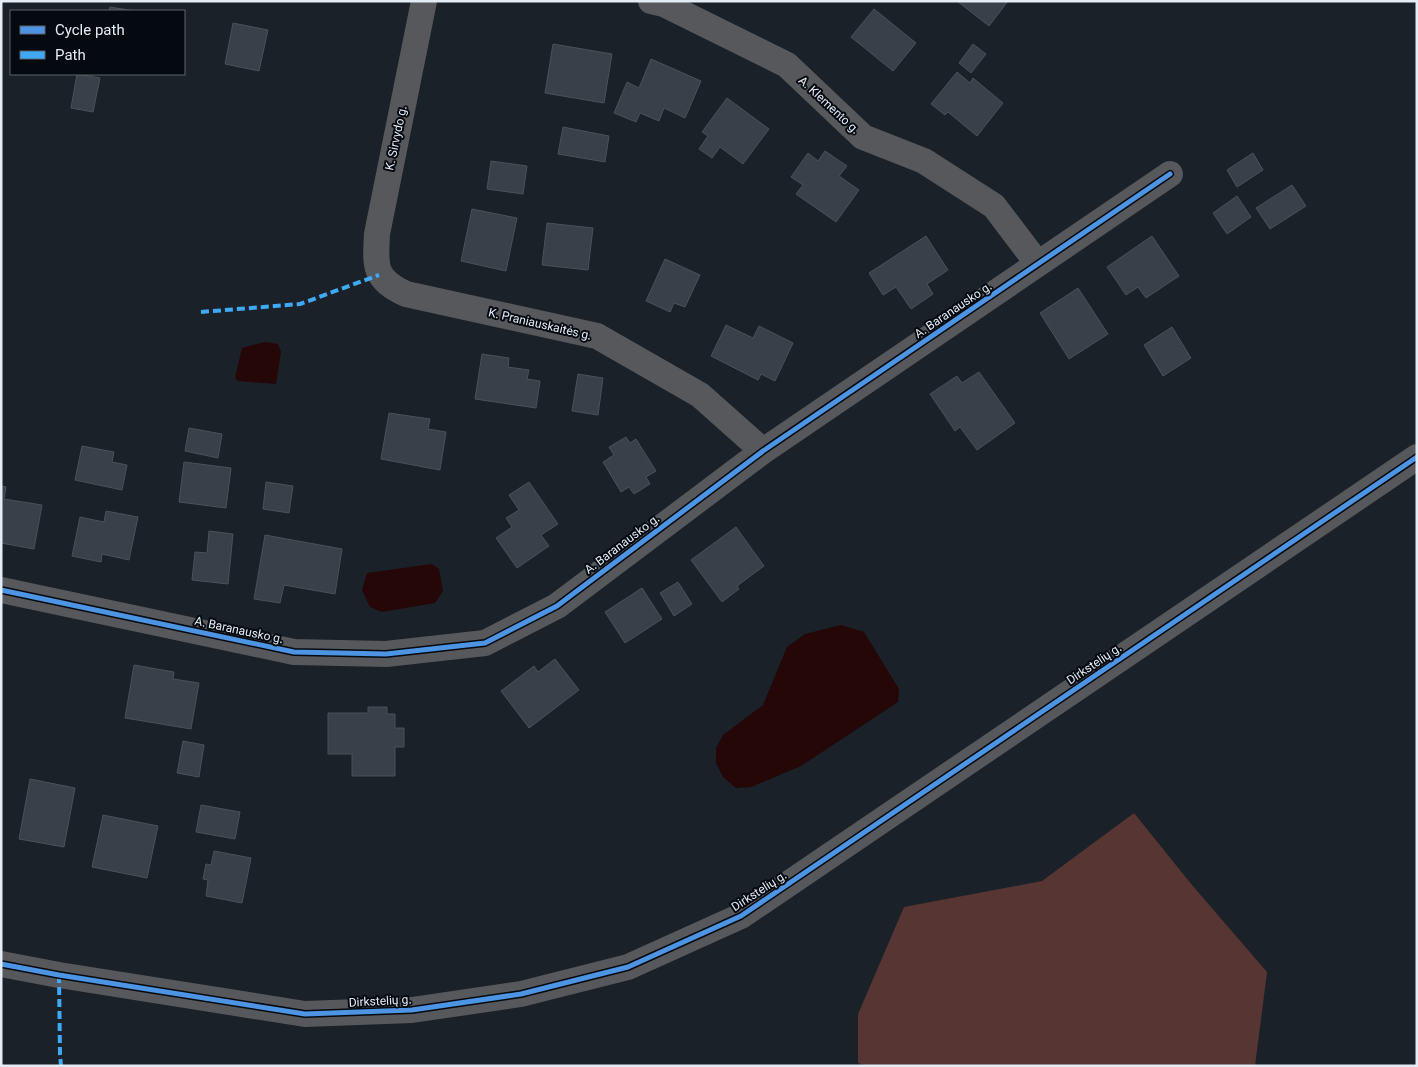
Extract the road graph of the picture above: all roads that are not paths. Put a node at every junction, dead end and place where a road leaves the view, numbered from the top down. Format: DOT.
graph roads {
  1 [pos="424,1"];
  2 [pos="651,1"];
  3 [pos="1170,174"];
  4 [pos="1038,264"];
  5 [pos="379,275"];
  6 [pos="763,451"];
  7 [pos="1417,457"];
  8 [pos="1,590"];
  9 [pos="1,964"];
  1 -- 5 [label="street, K. Sirvydo g."];
  2 -- 4 [label="street, A. Klemento g."];
  3 -- 4 [label="street, A. Baranausko g."];
  4 -- 6 [label="street, A. Baranausko g."];
  5 -- 6 [label="street, K. Praniauskaitės g."];
  6 -- 8 [label="street, A. Baranausko g."];
  7 -- 9 [label="street, Dirkstelių g."];
}
